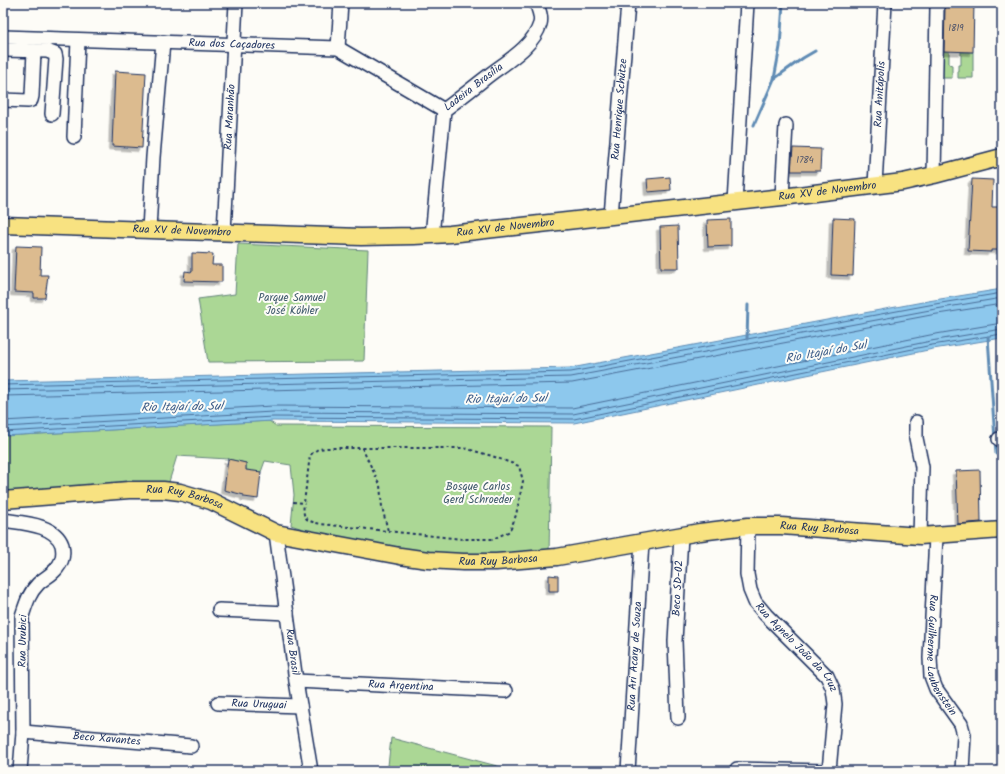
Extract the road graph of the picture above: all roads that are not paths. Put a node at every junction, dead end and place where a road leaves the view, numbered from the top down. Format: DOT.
graph roads {
  1 [pos="236,3"];
  2 [pos="340,3"];
  3 [pos="536,3"];
  4 [pos="628,3"];
  5 [pos="747,3"];
  6 [pos="885,3"];
  7 [pos="937,7"];
  8 [pos="3,37"];
  9 [pos="78,40"];
  10 [pos="163,42"];
  11 [pos="234,45"];
  12 [pos="338,48"];
  13 [pos="3,50"];
  14 [pos="34,51"];
  15 [pos="54,87"];
  16 [pos="76,87"];
  17 [pos="3,100"];
  18 [pos="444,110"];
  19 [pos="52,114"];
  20 [pos="786,125"];
  21 [pos="74,137"];
  22 [pos="1002,157"];
  23 [pos="934,175"];
  24 [pos="875,185"];
  25 [pos="782,197"];
  26 [pos="735,202"];
  27 [pos="611,216"];
  28 [pos="3,225"];
  29 [pos="149,230"];
  30 [pos="224,232"];
  31 [pos="432,236"];
  32 [pos="916,422"];
  33 [pos="3,500"];
  34 [pos="3,520"];
  35 [pos="748,526"];
  36 [pos="1002,530"];
  37 [pos="276,533"];
  38 [pos="681,536"];
  39 [pos="928,536"];
  40 [pos="642,542"];
  41 [pos="219,610"];
  42 [pos="287,613"];
  43 [pos="296,681"];
  44 [pos="506,690"];
  45 [pos="218,702"];
  46 [pos="300,706"];
  47 [pos="678,718"];
  48 [pos="23,732"];
  49 [pos="191,746"];
  50 [pos="737,769"];
  51 [pos="20,771"];
  52 [pos="311,771"];
  53 [pos="628,771"];
  54 [pos="826,771"];
  55 [pos="829,771"];
  56 [pos="962,771"];
  1 -- 11 [label="street, Rua Maranhão"];
  2 -- 12 [label="street"];
  3 -- 18 [label="street, Ladeira Brasília"];
  4 -- 27 [label="street, Rua Henrique Schütze"];
  5 -- 26 [label="street"];
  6 -- 24 [label="street, Rua Anitápolis"];
  7 -- 23 [label="street"];
  8 -- 9 [label="street, Rua dos Caçadores"];
  9 -- 10 [label="street, Rua dos Caçadores"];
  9 -- 16 [label="street"];
  10 -- 11 [label="street, Rua dos Caçadores"];
  10 -- 29 [label="street"];
  11 -- 12 [label="street, Rua dos Caçadores"];
  11 -- 30 [label="street, Rua Maranhão"];
  12 -- 18 [label="street, Rua dos Caçadores"];
  13 -- 14 [label="street"];
  14 -- 15 [label="street"];
  14 -- 17 [label="street"];
  15 -- 16 [label="street"];
  15 -- 19 [label="street"];
  16 -- 21 [label="street"];
  18 -- 31 [label="street, Ladeira Brasília"];
  20 -- 25 [label="street"];
  22 -- 23 [label="main road, Rua XV de Novembro"];
  23 -- 24 [label="main road, Rua XV de Novembro"];
  24 -- 25 [label="main road, Rua XV de Novembro"];
  25 -- 26 [label="main road, Rua XV de Novembro"];
  26 -- 27 [label="main road, Rua XV de Novembro"];
  27 -- 31 [label="main road, Rua XV de Novembro"];
  28 -- 29 [label="main road, Rua XV de Novembro"];
  29 -- 30 [label="main road, Rua XV de Novembro"];
  30 -- 31 [label="main road, Rua XV de Novembro"];
  32 -- 39 [label="street, Rua Guilherme Laubenstein"];
  33 -- 37 [label="main road, Rua Ruy Barbosa"];
  34 -- 48 [label="street, Rua Urubici"];
  35 -- 38 [label="main road, Rua Ruy Barbosa"];
  35 -- 39 [label="main road, Rua Ruy Barbosa"];
  35 -- 55 [label="street, Rua Agnelo João da Cruz"];
  36 -- 39 [label="main road, Rua Ruy Barbosa"];
  37 -- 40 [label="main road, Rua Ruy Barbosa"];
  37 -- 42 [label="street, Rua Brasil"];
  38 -- 40 [label="main road, Rua Ruy Barbosa"];
  38 -- 47 [label="street, Beco SD-02"];
  39 -- 56 [label="street, Rua Guilherme Laubenstein"];
  40 -- 53 [label="street, Rua Ari Acary de Souza"];
  41 -- 42 [label="street"];
  42 -- 43 [label="street, Rua Brasil"];
  43 -- 44 [label="street, Rua Argentina"];
  43 -- 46 [label="street, Rua Brasil"];
  45 -- 46 [label="street, Rua Uruguai"];
  46 -- 52 [label="street, Rua Brasil"];
  48 -- 49 [label="street, Beco Xavantes"];
  48 -- 51 [label="street, Rua Urubici"];
  50 -- 54 [label="street"];
}
